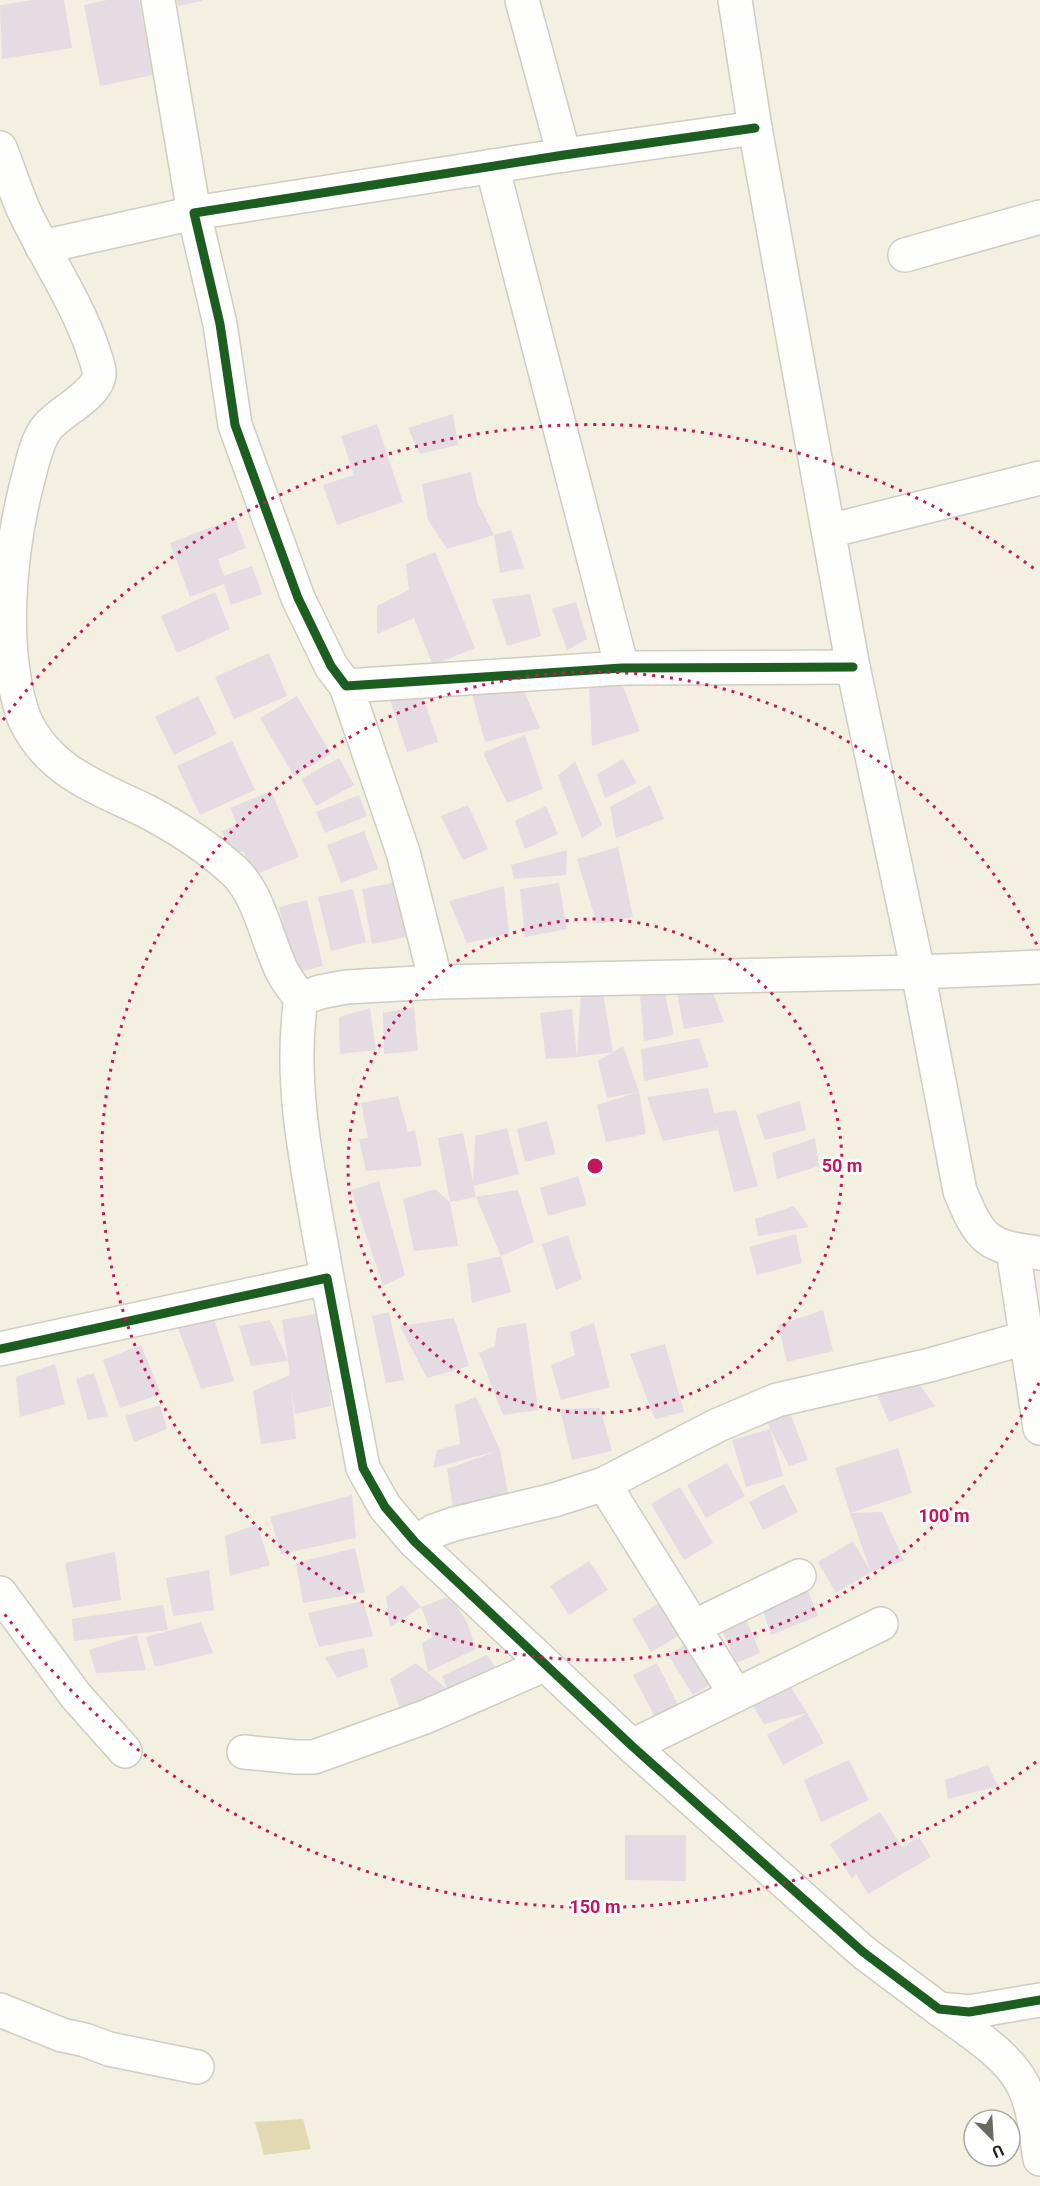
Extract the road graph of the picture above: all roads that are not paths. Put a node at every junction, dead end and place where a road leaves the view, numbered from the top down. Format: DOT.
graph roads {
  1 [pos="158,0"];
  2 [pos="522,0"];
  3 [pos="735,0"];
  4 [pos="754,128"];
  5 [pos="0,148"];
  6 [pos="564,155"];
  7 [pos="492,166"];
  8 [pos="195,213"];
  9 [pos="1040,217"];
  10 [pos="42,247"];
  11 [pos="905,255"];
  12 [pos="1040,478"];
  13 [pos="829,531"];
  14 [pos="854,667"];
  15 [pos="622,668"];
  16 [pos="346,686"];
  17 [pos="1040,967"];
  18 [pos="918,972"];
  19 [pos="436,982"];
  20 [pos="301,999"];
  21 [pos="1027,1251"];
  22 [pos="325,1267"];
  23 [pos="1025,1338"];
  24 [pos="0,1349"];
  25 [pos="1040,1428"];
  26 [pos="604,1484"];
  27 [pos="434,1532"];
  28 [pos="799,1576"];
  29 [pos="0,1593"];
  30 [pos="881,1623"];
  31 [pos="693,1627"];
  32 [pos="544,1665"];
  33 [pos="736,1695"];
  34 [pos="648,1738"];
  35 [pos="125,1751"];
  36 [pos="244,1752"];
  37 [pos="1040,2000"];
  38 [pos="0,2010"];
  39 [pos="963,2011"];
  40 [pos="197,2067"];
  41 [pos="1040,2159"];
  1 -- 8 [label="street"];
  2 -- 6 [label="street"];
  3 -- 4 [label="street"];
  4 -- 6 [label="street"];
  4 -- 13 [label="street"];
  5 -- 10 [label="street"];
  6 -- 7 [label="street"];
  7 -- 8 [label="street"];
  7 -- 15 [label="street"];
  8 -- 10 [label="street"];
  8 -- 16 [label="street"];
  9 -- 11 [label="street"];
  10 -- 20 [label="street"];
  12 -- 13 [label="street"];
  13 -- 14 [label="street"];
  14 -- 15 [label="street"];
  14 -- 18 [label="street"];
  15 -- 16 [label="street"];
  16 -- 19 [label="street"];
  17 -- 18 [label="street"];
  18 -- 19 [label="street"];
  18 -- 21 [label="street"];
  19 -- 20 [label="street"];
  20 -- 22 [label="street"];
  21 -- 23 [label="street"];
  22 -- 24 [label="street"];
  22 -- 27 [label="street"];
  23 -- 25 [label="street"];
  23 -- 26 [label="street"];
  26 -- 27 [label="street"];
  26 -- 31 [label="street"];
  27 -- 32 [label="street"];
  28 -- 31 [label="street"];
  29 -- 35 [label="street"];
  30 -- 33 [label="street"];
  31 -- 33 [label="street"];
  32 -- 34 [label="street"];
  32 -- 36 [label="street"];
  33 -- 34 [label="street"];
  34 -- 39 [label="street"];
  37 -- 39 [label="street"];
  38 -- 40 [label="street"];
  39 -- 41 [label="street"];
}
